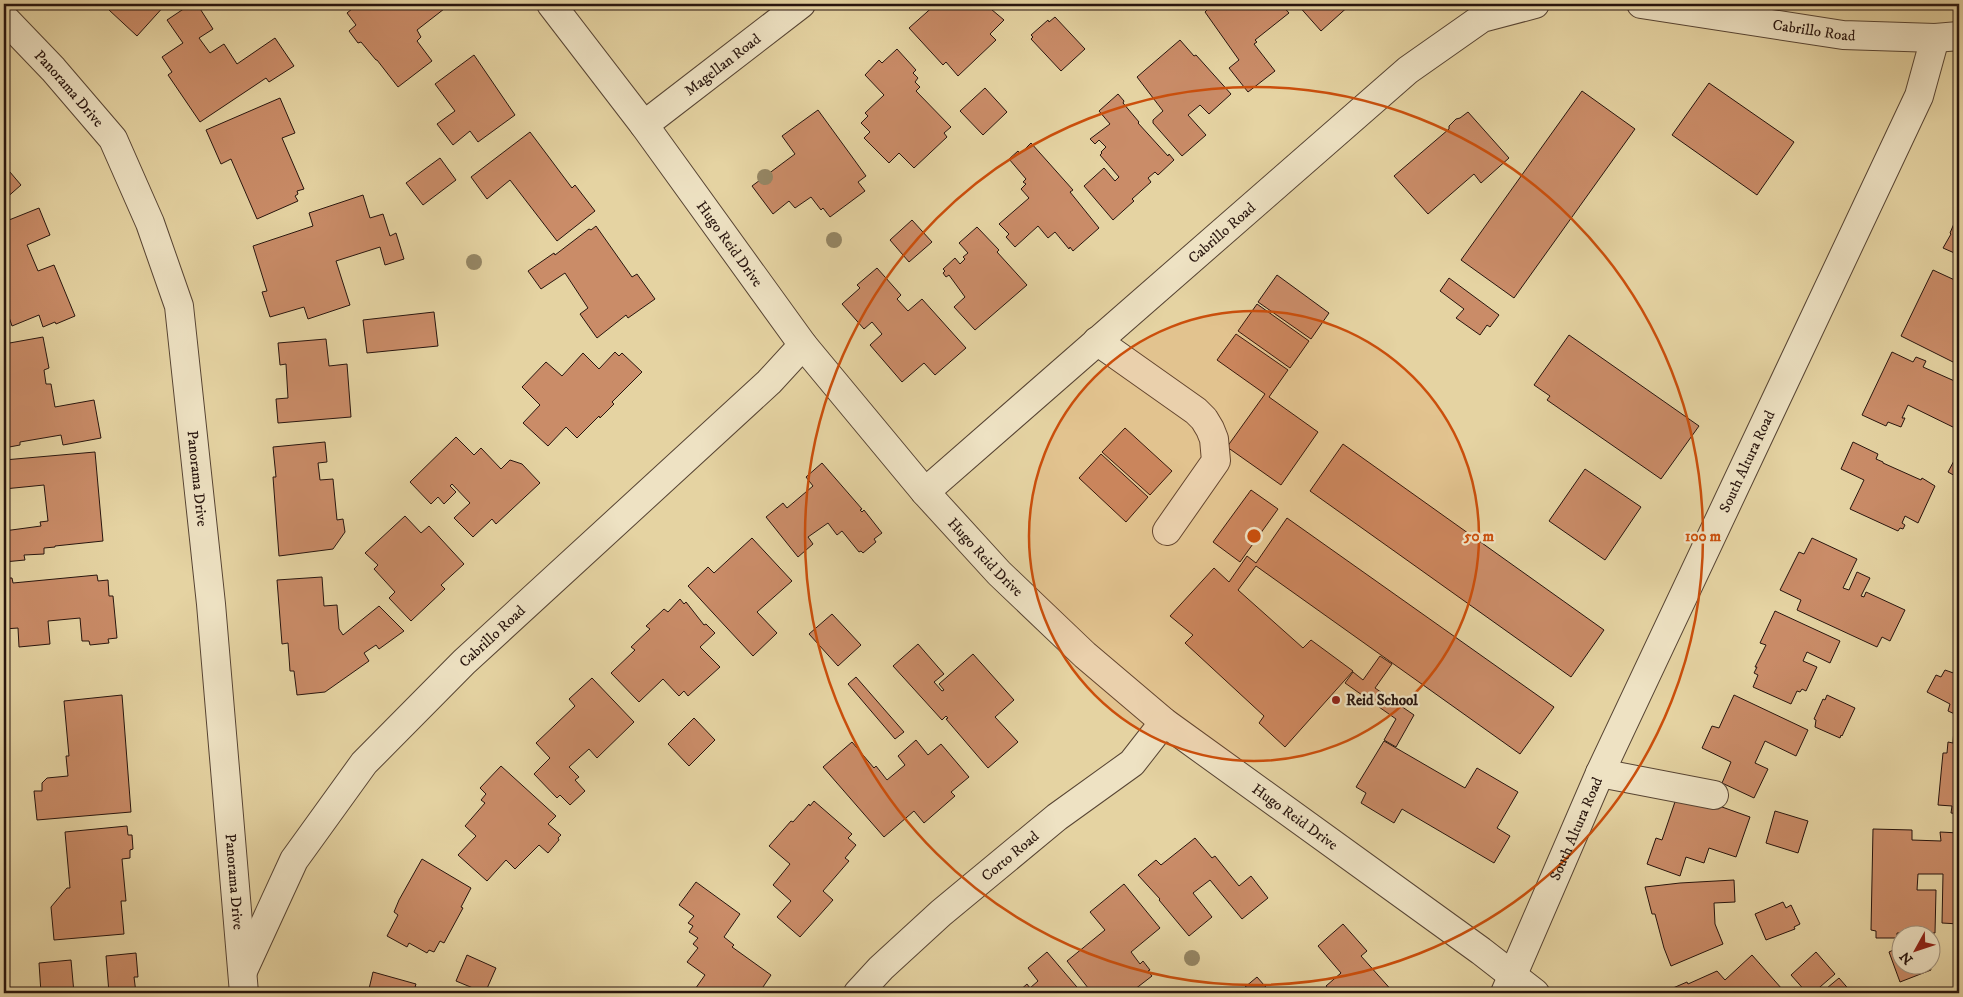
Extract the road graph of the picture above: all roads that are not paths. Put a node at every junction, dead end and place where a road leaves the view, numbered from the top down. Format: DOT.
graph roads {
  1 [pos="551,4"];
  2 [pos="801,4"];
  3 [pos="1536,4"];
  4 [pos="1642,4"];
  5 [pos="4,18"];
  6 [pos="1947,37"];
  7 [pos="644,125"];
  8 [pos="1097,341"];
  9 [pos="803,345"];
  10 [pos="925,492"];
  11 [pos="1167,531"];
  12 [pos="1164,722"];
  13 [pos="1600,773"];
  14 [pos="1714,795"];
  15 [pos="243,983"];
  16 [pos="1509,984"];
  17 [pos="858,993"];
  18 [pos="1535,993"];
  1 -- 7 [label="street, Hugo Reid Drive"];
  2 -- 7 [label="street, Magellan Road"];
  3 -- 8 [label="street, Cabrillo Road"];
  4 -- 6 [label="street, Cabrillo Road"];
  5 -- 15 [label="street, Panorama Drive"];
  6 -- 13 [label="street, South Altura Road"];
  7 -- 9 [label="street, Hugo Reid Drive"];
  8 -- 10 [label="street, Cabrillo Road"];
  8 -- 11 [label="street"];
  9 -- 10 [label="street, Hugo Reid Drive"];
  9 -- 15 [label="street, Cabrillo Road"];
  10 -- 12 [label="street, Hugo Reid Drive"];
  12 -- 16 [label="street, Hugo Reid Drive"];
  12 -- 17 [label="street, Corto Road"];
  13 -- 14 [label="street"];
  13 -- 16 [label="street, South Altura Road"];
  16 -- 18 [label="street, Hugo Reid Drive"];
}
